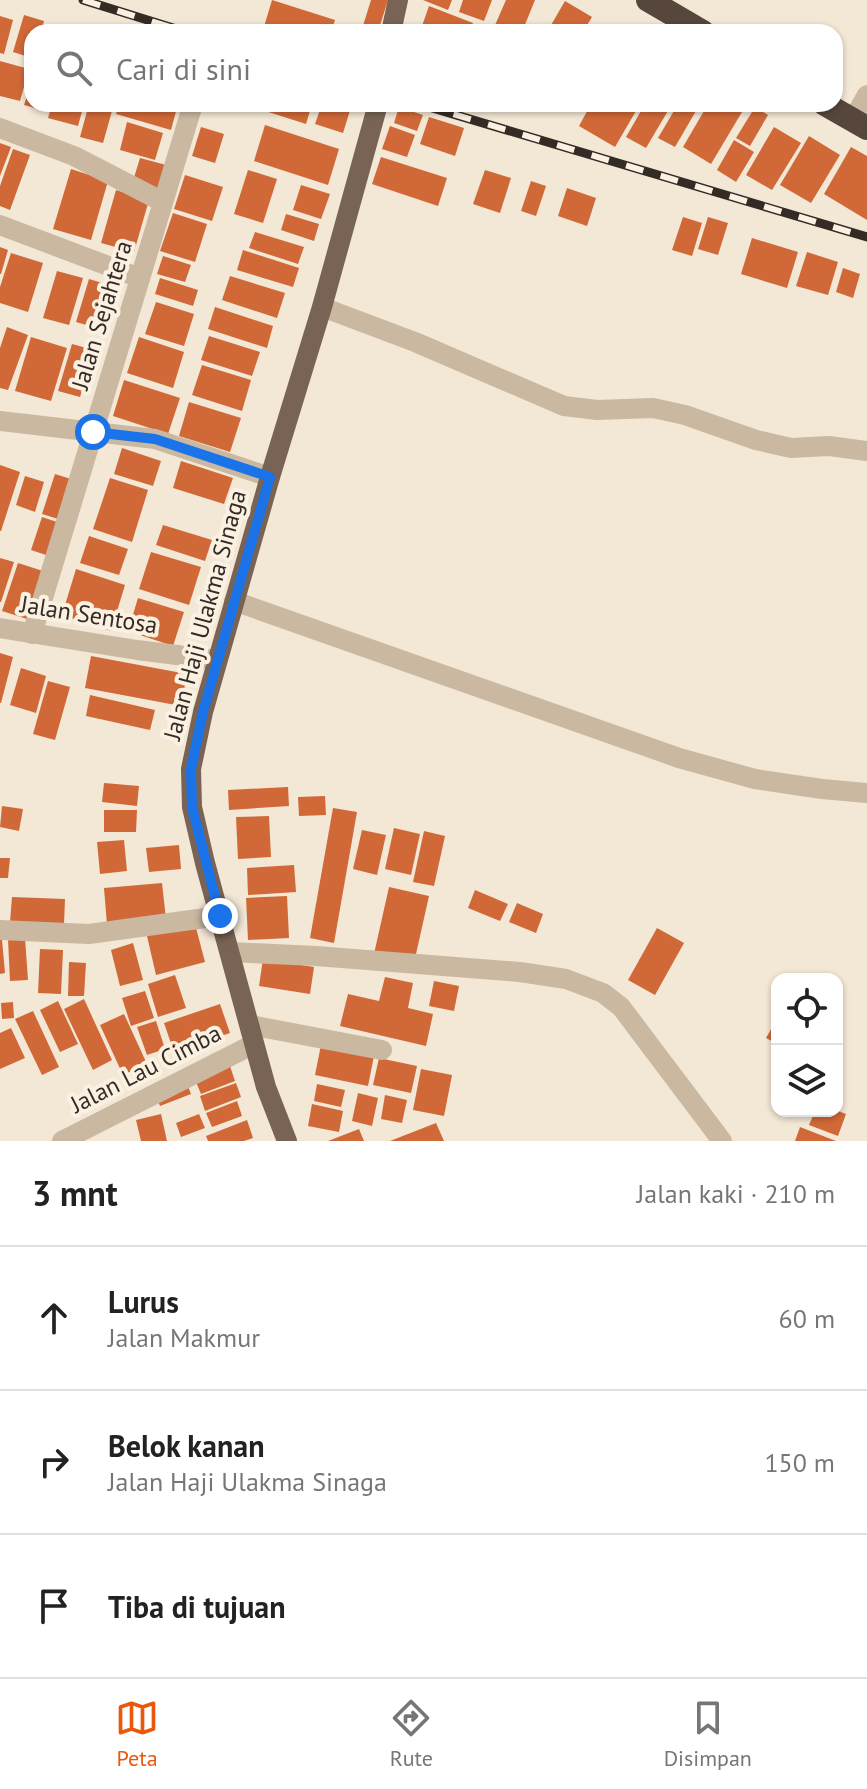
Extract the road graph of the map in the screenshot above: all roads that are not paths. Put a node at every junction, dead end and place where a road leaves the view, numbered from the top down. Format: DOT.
graph roads {
  1 [pos="398,0"];
  2 [pos="648,0"];
  3 [pos="393,24"];
  4 [pos="689,24"];
  5 [pos="867,95"];
  6 [pos="191,112"];
  7 [pos="376,112"];
  8 [pos="839,112"];
  9 [pos="860,124"];
  10 [pos="0,128"];
  11 [pos="163,202"];
  12 [pos="0,225"];
  13 [pos="140,278"];
  14 [pos="322,307"];
  15 [pos="0,421"];
  16 [pos="93,432"];
  17 [pos="867,451"];
  18 [pos="270,477"];
  19 [pos="234,601"];
  20 [pos="0,628"];
  21 [pos="32,634"];
  22 [pos="217,660"];
  23 [pos="867,793"];
  24 [pos="220,916"];
  25 [pos="0,930"];
  26 [pos="230,952"];
  27 [pos="252,1034"];
  28 [pos="382,1050"];
  29 [pos="62,1141"];
  30 [pos="287,1141"];
  31 [pos="722,1141"];
  1 -- 3 [label="main road"];
  2 -- 4 [label="highway"];
  5 -- 9 [label="street"];
  6 -- 11 [label="street, Jalan Sejahtera"];
  7 -- 14 [label="main road, Jalan Haji Ulakma Sinaga"];
  8 -- 9 [label="highway"];
  10 -- 11 [label="street"];
  11 -- 13 [label="street, Jalan Sejahtera"];
  12 -- 13 [label="street"];
  13 -- 16 [label="street, Jalan Sejahtera"];
  14 -- 17 [label="street"];
  14 -- 18 [label="main road, Jalan Haji Ulakma Sinaga"];
  15 -- 16 [label="street"];
  16 -- 18 [label="street"];
  16 -- 21 [label="street, Jalan Sejahtera"];
  18 -- 19 [label="main road, Jalan Haji Ulakma Sinaga"];
  19 -- 22 [label="main road, Jalan Haji Ulakma Sinaga"];
  19 -- 23 [label="street"];
  20 -- 21 [label="street, Jalan Sentosa"];
  21 -- 22 [label="street, Jalan Sentosa"];
  22 -- 24 [label="main road, Jalan Haji Ulakma Sinaga"];
  24 -- 25 [label="street"];
  24 -- 26 [label="main road, Jalan Haji Ulakma Sinaga"];
  26 -- 27 [label="main road, Jalan Haji Ulakma Sinaga"];
  26 -- 31 [label="street"];
  27 -- 28 [label="street"];
  27 -- 29 [label="street, Jalan Lau Cimba"];
  27 -- 30 [label="main road, Jalan Haji Ulakma Sinaga"];
}
